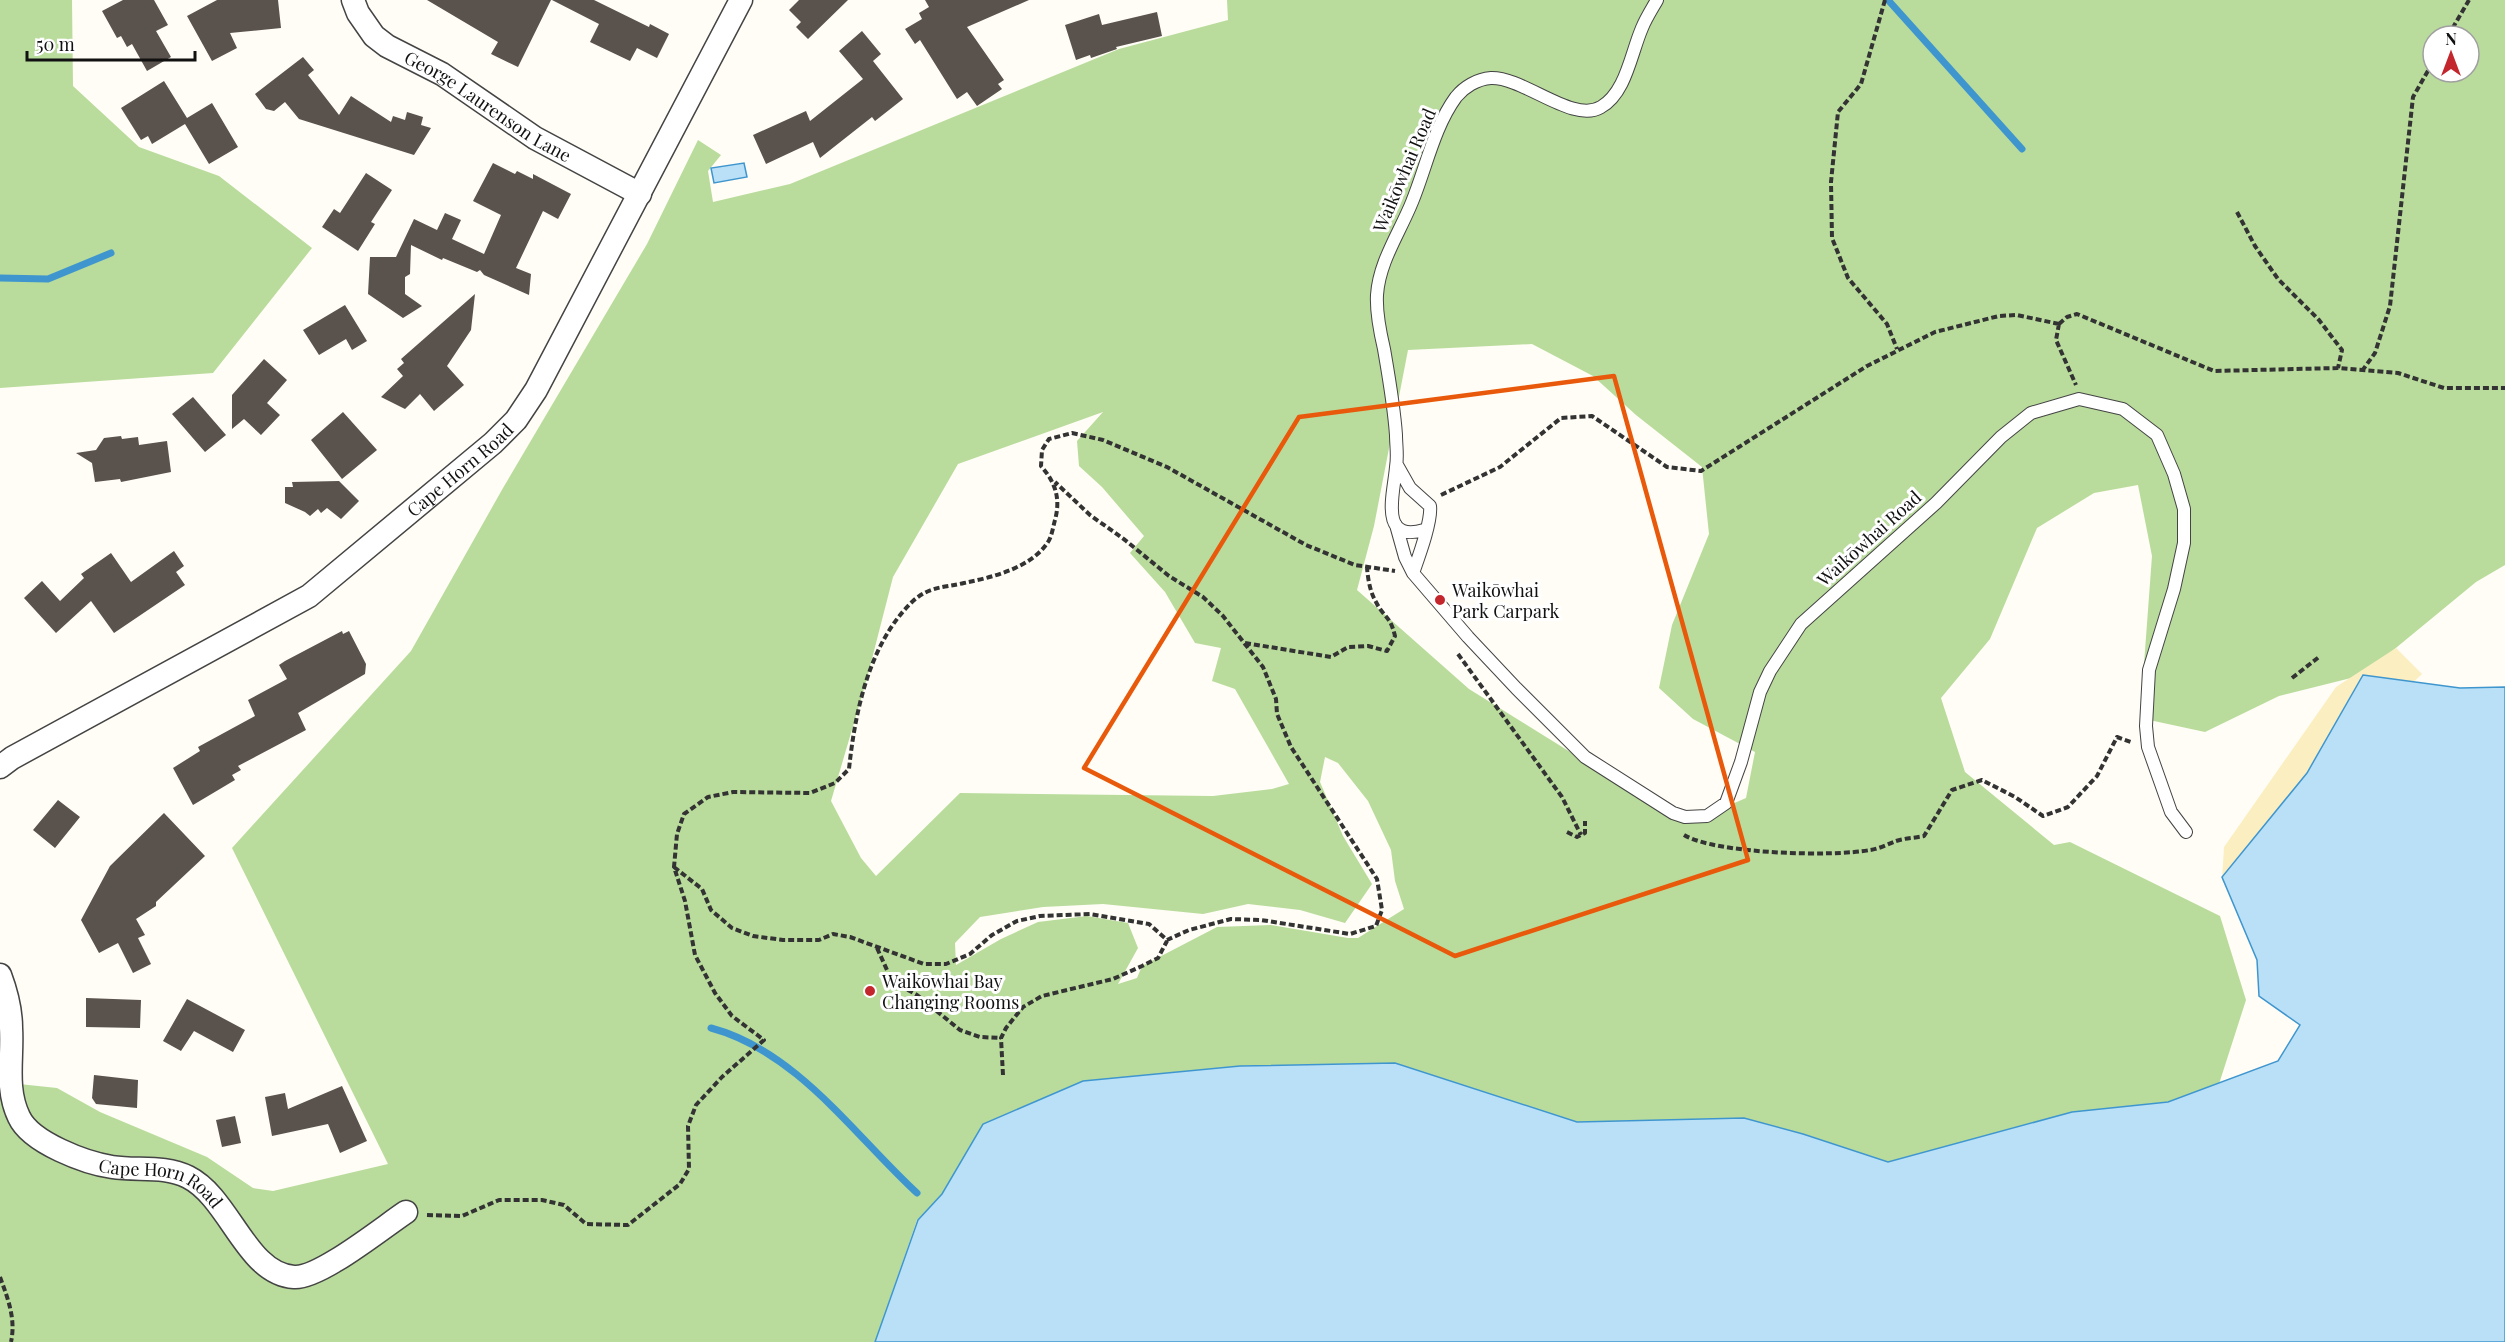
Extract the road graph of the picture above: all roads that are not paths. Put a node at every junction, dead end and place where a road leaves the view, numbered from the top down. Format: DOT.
graph roads {
  1 [pos="353,0"];
  2 [pos="741,0"];
  3 [pos="1657,0"];
  4 [pos="640,194"];
  5 [pos="1397,465"];
  6 [pos="1396,525"];
  7 [pos="1424,530"];
  8 [pos="1413,573"];
  9 [pos="0,767"];
  10 [pos="2186,832"];
  11 [pos="0,975"];
  12 [pos="406,1212"];
  1 -- 4 [label="street, George Laurenson Lane"];
  2 -- 4 [label="street, Cape Horn Road"];
  3 -- 5 [label="lane, Waikōwhai Road"];
  4 -- 9 [label="street, Cape Horn Road"];
  5 -- 6 [label="lane, Waikōwhai Road"];
  5 -- 7 [label="lane, Waikōwhai Road"];
  6 -- 7 [label="lane"];
  6 -- 8 [label="lane, Waikōwhai Road"];
  7 -- 8 [label="lane"];
  8 -- 10 [label="lane, Waikōwhai Road"];
  11 -- 12 [label="street, Cape Horn Road"];
}
